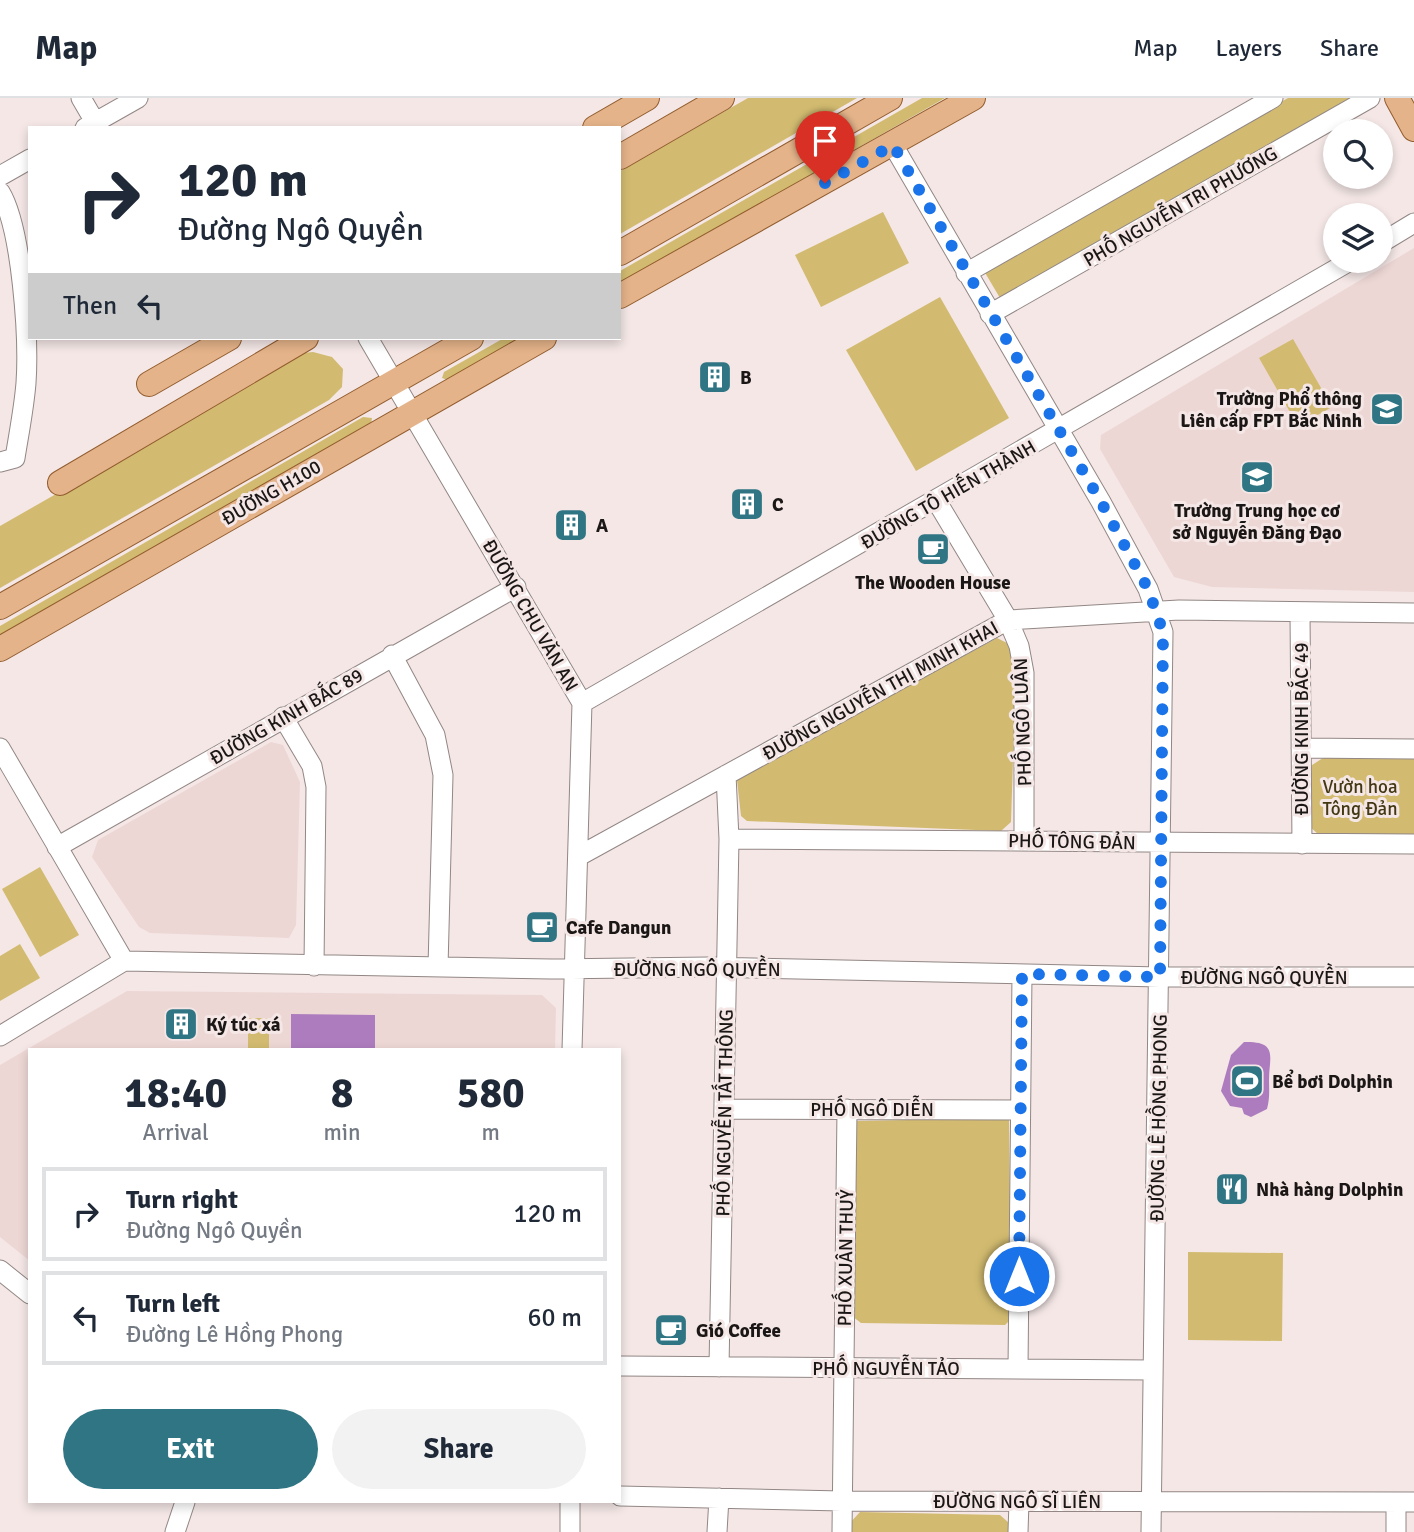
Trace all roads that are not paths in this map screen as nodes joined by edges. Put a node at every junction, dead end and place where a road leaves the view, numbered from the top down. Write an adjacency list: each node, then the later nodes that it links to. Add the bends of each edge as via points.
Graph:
1 (81, 98): 10 (street)
2 (138, 98): 10 (street)
3 (647, 98): 11 (main road)
4 (722, 98): 14 (main road)
5 (890, 98): 20 (main road)
6 (973, 98): 13 (main road)
7 (1273, 98): 21 (street)
8 (1370, 98): 24 (street, PHỐ NGUYỄN TRI PHƯƠNG)
9 (1397, 98): 12 (main road)
10 (90, 125)
11 (598, 126)
12 (1414, 129)
13 (893, 145): 21 (street, ĐƯỜNG LÊ HỒNG PHONG); 23 (main road)
14 (621, 156)
15 (28, 160): 16 (street)
16 (0, 176)
17 (0, 192): 34 (street, via 13,222 26,382)
18 (1414, 223): 19 (street)
19 (1393, 236)
20 (621, 252)
21 (966, 273): 24 (street, ĐƯỜNG LÊ HỒNG PHONG)
22 (1329, 273): 33 (street, ĐƯỜNG TÔ HIẾN THÀNH)
23 (621, 295)
24 (990, 314): 33 (street, ĐƯỜNG LÊ HỒNG PHONG)
25 (226, 340): 31 (main road)
26 (303, 340): 35 (main road)
27 (369, 340): 30 (street, ĐƯỜNG CHU VĂN AN)
28 (467, 340): 30 (main road, ĐƯỜNG H100)
29 (540, 340): 32 (main road, ĐƯỜNG H100)
30 (394, 381): 32 (street, ĐƯỜNG CHU VĂN AN); 38 (main road, ĐƯỜNG H100)
31 (149, 384)
32 (411, 411): 37 (street, ĐƯỜNG CHU VĂN AN); 43 (main road, ĐƯỜNG H100)
33 (1059, 430): 36 (street, ĐƯỜNG TÔ HIẾN THÀNH); 39 (street, ĐƯỜNG LÊ HỒNG PHONG)
34 (8, 460)
35 (60, 483)
36 (936, 500): 42 (street, PHỐ NGÔ LUÂN); 45 (street, ĐƯỜNG TÔ HIẾN THÀNH)
37 (516, 587): 44 (street, ĐƯỜNG KINH BẮC 89); 45 (street, ĐƯỜNG CHU VĂN AN)
38 (0, 607)
39 (1156, 611): 41 (street, ĐƯỜNG NGUYỄN THỊ MINH KHAI); 42 (street, ĐƯỜNG NGUYỄN THỊ MINH KHAI); 53 (street, ĐƯỜNG LÊ HỒNG PHONG, via 1163,632)
40 (1414, 613): 41 (street, ĐƯỜNG NGUYỄN THỊ MINH KHAI)
41 (1300, 614): 48 (street, ĐƯỜNG KINH BẮC 49)
42 (1007, 620): 50 (street, ĐƯỜNG NGUYỄN THỊ MINH KHAI); 52 (street, PHỐ NGÔ LUÂN, via 1024,668)
43 (0, 649)
44 (392, 655): 46 (street, ĐƯỜNG KINH BẮC 89); 60 (street, via 436,735 443,775)
45 (582, 703): 57 (street, ĐƯỜNG CHU VĂN AN)
46 (283, 717): 56 (street, ĐƯỜNG KINH BẮC 89); 59 (street, via 312,766 316,787)
47 (0, 748): 56 (street)
48 (1301, 748): 49 (street); 54 (street, ĐƯỜNG KINH BẮC 49)
49 (1414, 749)
50 (726, 775): 51 (street, PHỐ NGUYỄN TẤT THÔNG); 57 (street, ĐƯỜNG NGUYỄN THỊ MINH KHAI)
51 (729, 839): 52 (street, PHỐ TÔNG ĐẢN); 61 (street, PHỐ NGUYỄN TẤT THÔNG)
52 (1024, 840): 53 (street, PHỐ TÔNG ĐẢN)
53 (1160, 843): 54 (street, PHỐ TÔNG ĐẢN); 64 (street, ĐƯỜNG LÊ HỒNG PHONG)
54 (1301, 844): 55 (street, PHỐ TÔNG ĐẢN)
55 (1414, 844)
56 (57, 847): 58 (street)
57 (579, 856): 62 (street, ĐƯỜNG CHU VĂN AN)
58 (124, 961): 59 (street, ĐƯỜNG NGÔ QUYỀN); 66 (street)
59 (314, 965): 60 (street, ĐƯỜNG NGÔ QUYỀN)
60 (438, 967): 62 (street, ĐƯỜNG NGÔ QUYỀN)
61 (727, 968): 62 (street, ĐƯỜNG NGÔ QUYỀN); 63 (street, ĐƯỜNG NGÔ QUYỀN); 68 (street, PHỐ NGUYỄN TẤT THÔNG)
62 (574, 969): 67 (street, ĐƯỜNG CHU VĂN AN)
63 (1022, 974): 64 (street, ĐƯỜNG NGÔ QUYỀN); 70 (street)
64 (1160, 977): 65 (street, ĐƯỜNG NGÔ QUYỀN); 77 (street, ĐƯỜNG LÊ HỒNG PHONG)
65 (1414, 977)
66 (0, 1036)
67 (572, 1048)
68 (725, 1109): 69 (street, PHỐ NGÔ DIỄN); 74 (street, PHỐ NGUYỄN TẤT THÔNG)
69 (847, 1109): 70 (street, PHỐ NGÔ DIỄN); 75 (street, PHỐ XUÂN THUỶ)
70 (1019, 1110): 76 (street)
71 (0, 1270): 72 (street)
72 (28, 1292)
73 (621, 1366): 74 (street, PHỐ NGUYỄN TẢO)
74 (719, 1367): 75 (street, PHỐ NGUYỄN TẢO)
75 (844, 1367): 76 (street, PHỐ NGUYỄN TẢO); 80 (street, PHỐ XUÂN THUỶ)
76 (1018, 1368): 77 (street, PHỐ NGUYỄN TẢO)
77 (1152, 1370): 82 (street, ĐƯỜNG LÊ HỒNG PHONG)
78 (621, 1496): 79 (street, ĐƯỜNG NGÔ SĨ LIÊN)
79 (719, 1498): 80 (street, ĐƯỜNG NGÔ SĨ LIÊN); 88 (street)
80 (842, 1501): 81 (street, ĐƯỜNG NGÔ SĨ LIÊN); 89 (street, PHỐ XUÂN THUỶ)
81 (1019, 1502): 82 (street, ĐƯỜNG NGÔ SĨ LIÊN); 90 (street)
82 (1152, 1502): 83 (street, ĐƯỜNG NGÔ SĨ LIÊN); 91 (street, ĐƯỜNG LÊ HỒNG PHONG)
83 (1405, 1502): 92 (street)
84 (185, 1503): 86 (street)
85 (570, 1503): 87 (street)
86 (175, 1532)
87 (570, 1532)
88 (718, 1532)
89 (842, 1532)
90 (1018, 1532)
91 (1151, 1532)
92 (1396, 1532)

